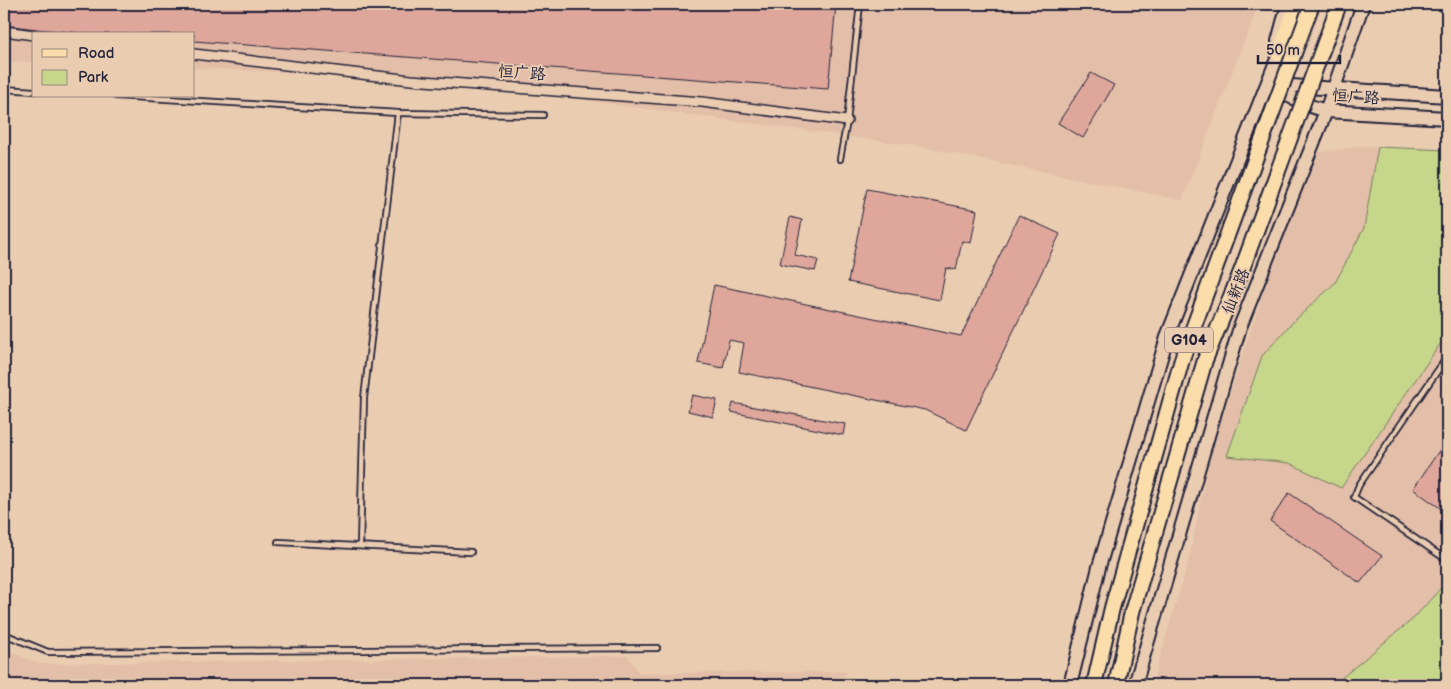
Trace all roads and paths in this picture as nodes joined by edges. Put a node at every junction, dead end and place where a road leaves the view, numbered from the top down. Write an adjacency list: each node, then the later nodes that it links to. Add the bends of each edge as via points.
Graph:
1 (860, 4): 21 (lane)
2 (1288, 4): 11 (main road)
3 (1297, 4): 10 (main road)
4 (1312, 4): 32 (main road, 仙新路 / G104, bridge, via 1183,356 1112,608)
5 (1338, 4): 33 (main road, 仙新路, bridge, via 1241,272 1205,360 1132,612)
6 (1363, 4): 13 (main road, 仙新路)
7 (4, 31): 8 (street)
8 (32, 35)
9 (195, 54): 21 (street, 恒广路, via 411,80 702,102)
10 (1279, 54): 11 (main road)
11 (1268, 85): 13 (main road, 恒广路); 17 (main road, 恒广路, via 1304,104); 30 (main road, via 1168,334 1099,567); 31 (main road, via 1226,204 1168,345 1134,459)
12 (4, 90): 14 (lane)
13 (1332, 90): 15 (main road, 恒广路); 17 (main road, 仙新路)
14 (32, 91)
15 (1447, 96)
16 (149, 98): 18 (lane)
17 (1326, 111): 20 (main road, 恒广路); 34 (main road, via 1225,355); 35 (main road, 仙新路, via 1240,327)
18 (398, 113): 19 (lane); 25 (lane, via 364,398)
19 (543, 115)
20 (1447, 118)
21 (847, 121): 22 (lane)
22 (840, 159)
23 (1447, 357): 27 (lane, via 1354,497)
24 (278, 542): 25 (lane)
25 (360, 544): 26 (lane)
26 (471, 552)
27 (1447, 560)
28 (4, 634): 29 (lane, via 48,652)
29 (657, 648)
30 (1070, 685)
31 (1077, 685)
32 (1094, 685)
33 (1116, 685)
34 (1129, 685)
35 (1135, 685)

